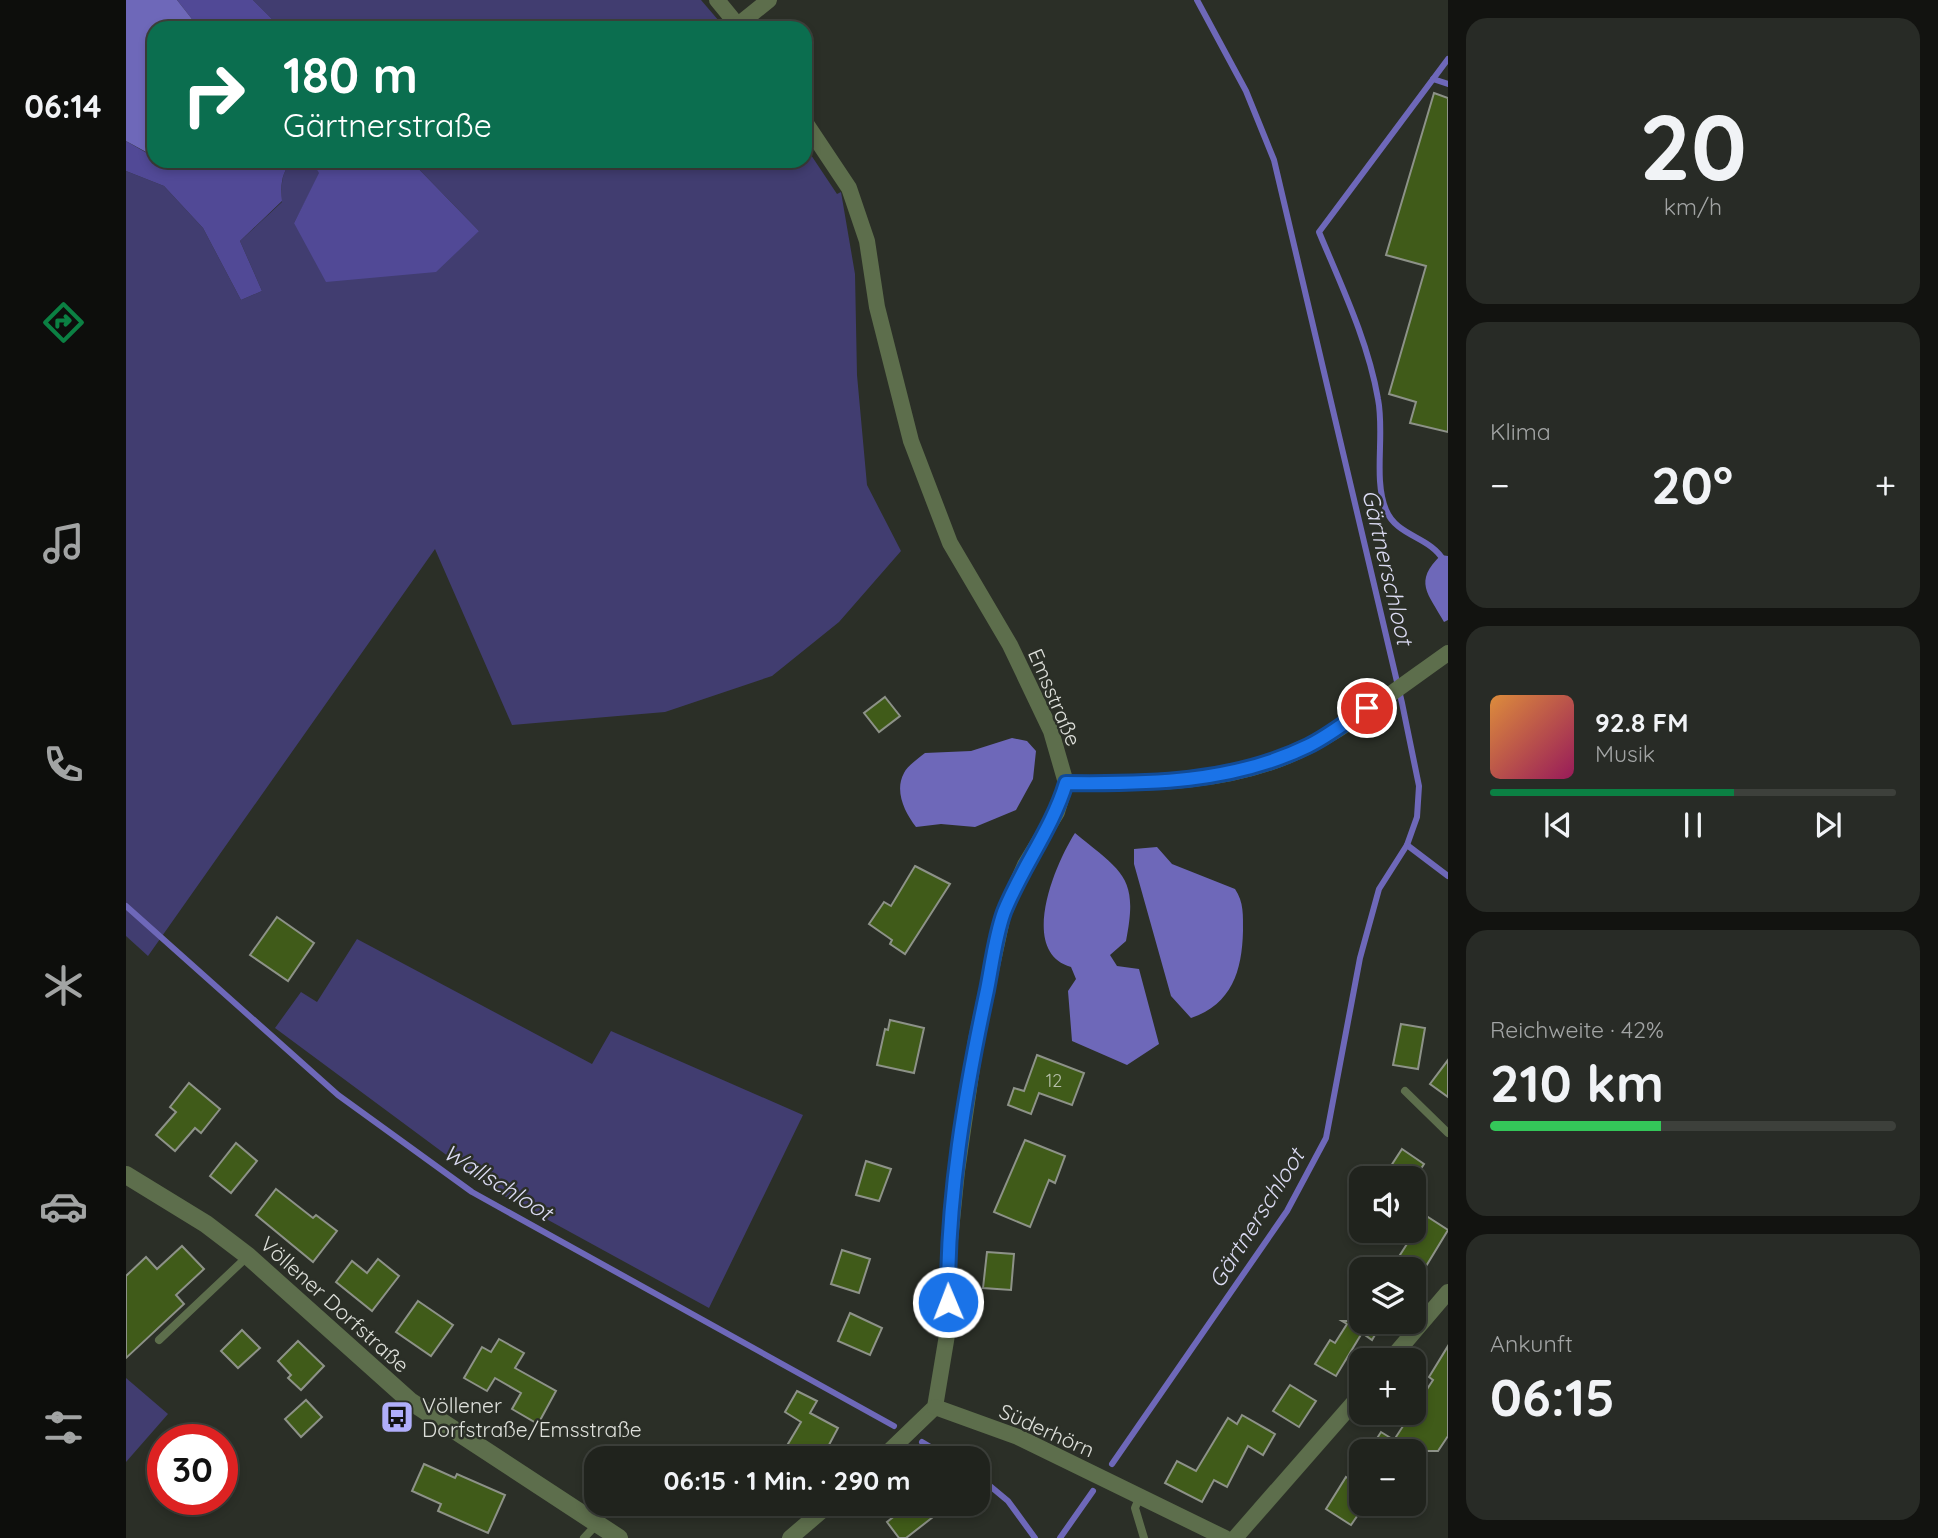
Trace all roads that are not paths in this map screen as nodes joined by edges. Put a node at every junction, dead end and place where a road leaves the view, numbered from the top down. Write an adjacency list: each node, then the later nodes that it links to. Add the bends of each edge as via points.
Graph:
1 (717, 0): 3 (street)
2 (769, 0): 4 (street)
3 (735, 21)
4 (745, 21)
5 (812, 132): 7 (street, Emsstraße, via 849,188 867,240 877,307 911,441 950,542 1010,645 1051,731)
6 (1448, 653): 7 (street, via 1311,745 1264,765 1207,778 1153,783)
7 (1066, 783): 15 (street, via 1057,812 1025,865 1003,915 976,1040 948,1260 949,1323)
8 (1405, 1091): 9 (lane)
9 (1448, 1133)
10 (126, 1175): 11 (street, Völlener Dorfstraße)
11 (248, 1256): 13 (lane); 20 (street, Völlener Dorfstraße, via 410,1401)
12 (1448, 1292): 14 (street)
13 (159, 1340)
14 (1400, 1348)
15 (935, 1406): 17 (street); 18 (street, Süderhörn, via 1018,1437)
16 (1349, 1408): 26 (street)
17 (894, 1446)
18 (1140, 1496): 24 (lane, via 1135,1508); 25 (street, Süderhörn)
19 (816, 1516): 23 (street)
20 (597, 1524): 21 (lane); 22 (street, Völlener Dorfstraße)
21 (584, 1538)
22 (619, 1538)
23 (790, 1538)
24 (1144, 1538)
25 (1225, 1538)
26 (1235, 1538)

